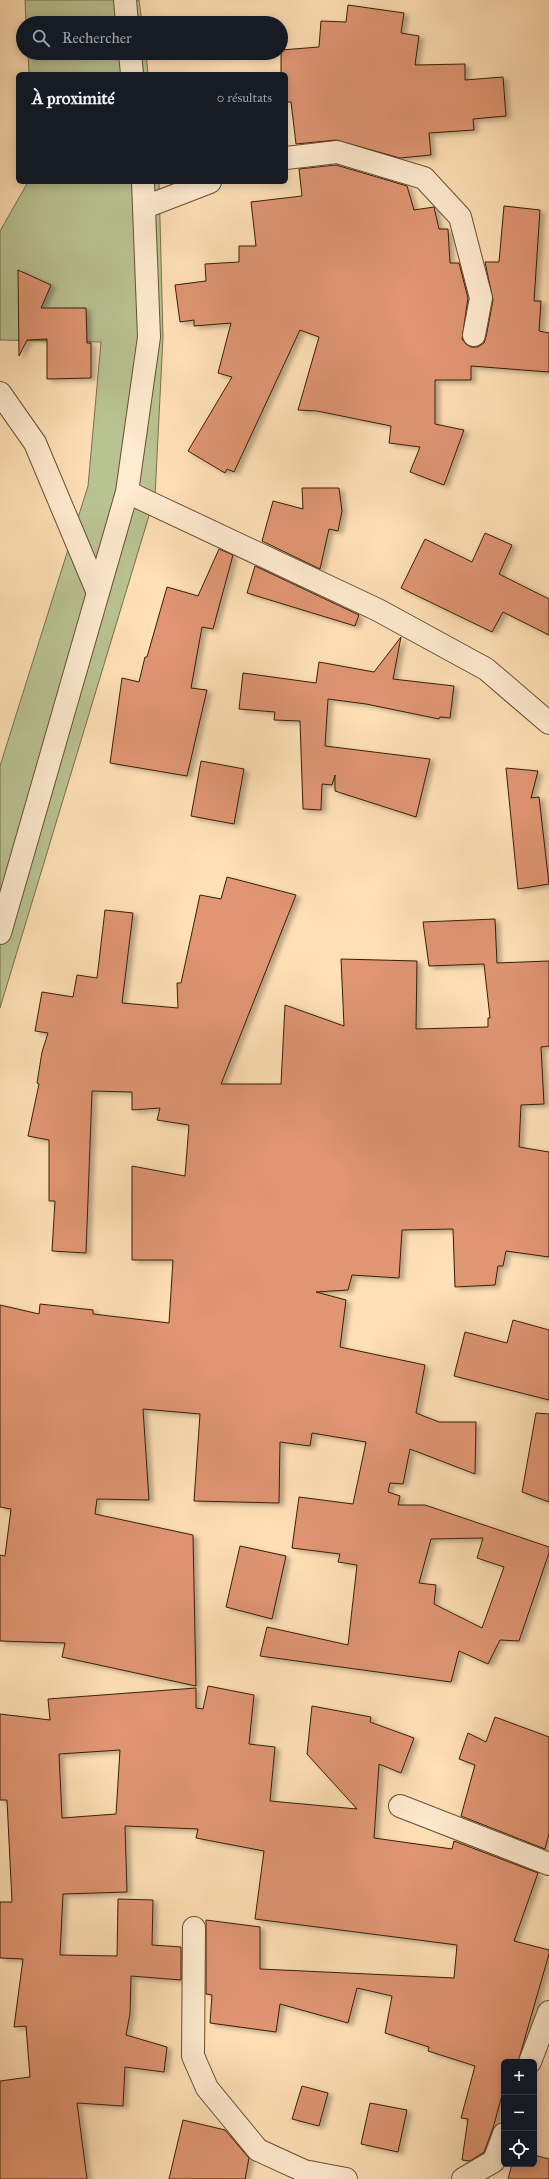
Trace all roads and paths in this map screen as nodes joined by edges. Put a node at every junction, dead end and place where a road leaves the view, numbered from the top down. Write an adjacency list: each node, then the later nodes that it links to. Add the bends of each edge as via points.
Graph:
1 (125, 0): 2 (street)
2 (126, 16)
3 (131, 60): 4 (street)
4 (132, 72)
5 (288, 158): 9 (street, via 337,152 424,178 460,217 481,298)
6 (143, 184): 8 (street)
7 (205, 184): 8 (street)
8 (145, 207): 11 (street, via 149,337)
9 (474, 335)
10 (0, 393): 12 (street, via 35,443)
11 (127, 492): 12 (street); 13 (street, via 378,610 486,669)
12 (98, 593): 14 (street)
13 (549, 723)
14 (0, 933)
15 (400, 1806): 16 (street)
16 (549, 1864)
17 (194, 1928): 21 (street, via 193,2056 207,2088 258,2150 304,2171)
18 (549, 2012): 19 (street)
19 (531, 2059)
20 (501, 2142): 22 (street, via 494,2161)
21 (346, 2179)
22 (463, 2179)

